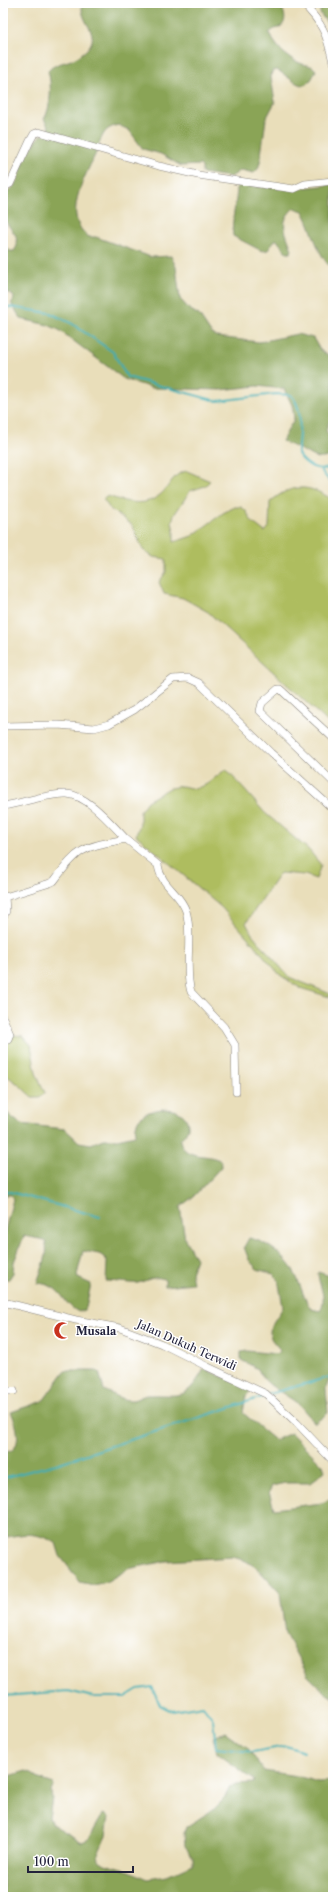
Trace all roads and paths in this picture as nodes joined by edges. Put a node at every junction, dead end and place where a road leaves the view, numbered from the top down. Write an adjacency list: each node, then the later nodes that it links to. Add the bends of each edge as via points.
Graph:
1 (302, 3): 2 (street, via 314,14 326,34)
2 (333, 62)
3 (333, 181): 4 (street, via 305,184 294,189 198,175 38,132 30,141 10,184)
4 (3, 188)
5 (3, 726): 9 (street, via 58,725 94,728 109,724 134,710 173,679 188,678 199,683)
6 (333, 738): 7 (street, via 280,689 262,703 260,711)
7 (333, 782)
8 (3, 806): 10 (street, via 57,795 73,795 84,800)
9 (333, 810)
10 (126, 839): 11 (street, via 89,846 74,855 54,881); 15 (street, via 158,865 159,875 185,908 190,988 194,996 224,1027 235,1045)
11 (4, 896): 12 (street, via 6,911)
12 (3, 918)
13 (3, 1018): 14 (street, via 10,1034 8,1039)
14 (3, 1040)
15 (236, 1092)
16 (3, 1302): 19 (street, Jalan Dukuh Terwidi, via 120,1328 162,1344 268,1396)
17 (3, 1391): 18 (street)
18 (14, 1391)
19 (333, 1461)

